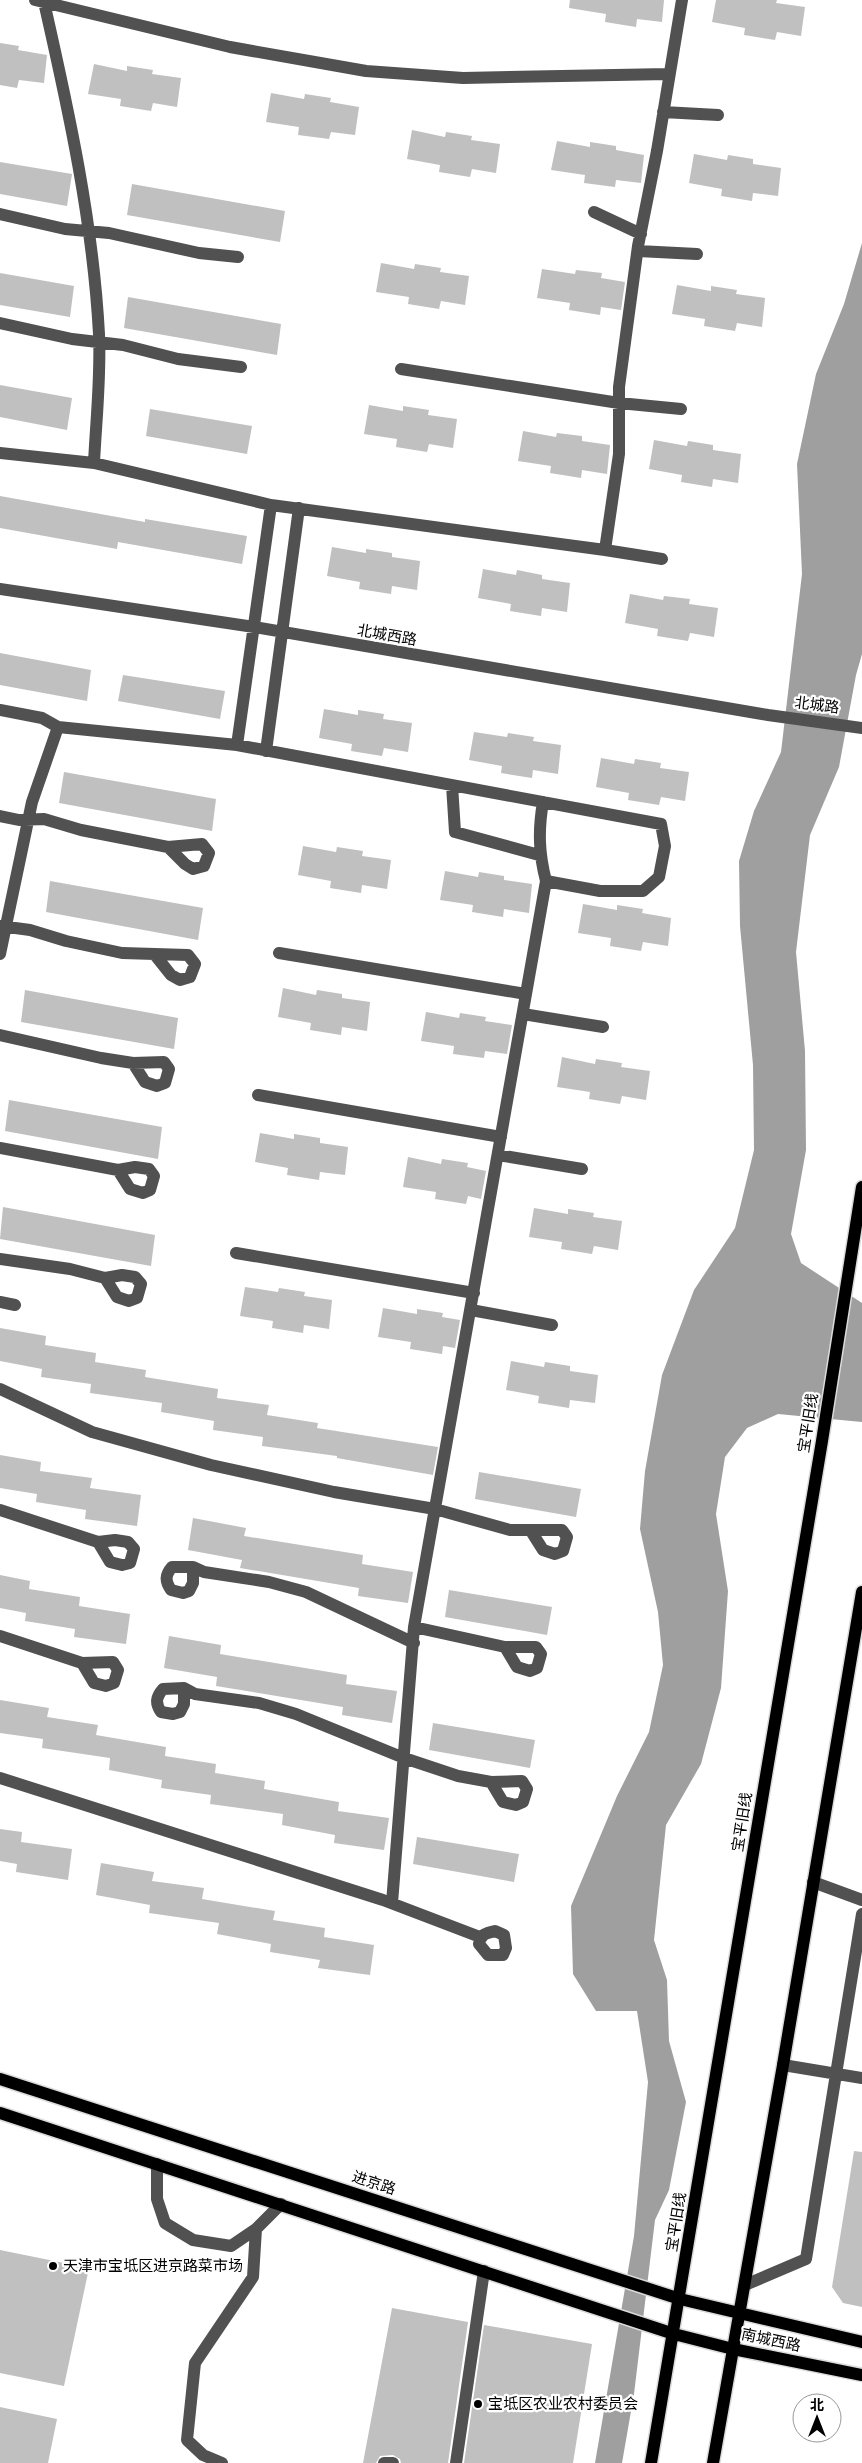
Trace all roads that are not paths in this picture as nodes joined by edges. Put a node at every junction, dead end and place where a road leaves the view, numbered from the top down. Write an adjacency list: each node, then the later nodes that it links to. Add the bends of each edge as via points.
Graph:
1 (682, 0): 3 (street)
2 (39, 1): 3 (street, via 230,47 366,71 463,78); 8 (street, via 72,126)
3 (668, 74): 4 (street)
4 (663, 112): 5 (street); 9 (street)
5 (718, 115)
6 (594, 212): 9 (street)
7 (0, 214): 8 (street)
8 (88, 233): 12 (street, via 109,233 199,253); 14 (street)
9 (641, 234): 10 (street)
10 (638, 252): 11 (street); 17 (street)
11 (697, 254)
12 (238, 257)
13 (0, 323): 14 (street)
14 (98, 343): 15 (street, via 123,345 178,359); 20 (street)
15 (241, 367)
16 (401, 368): 17 (street)
17 (619, 403): 18 (street); 23 (street, via 619,454)
18 (681, 410)
19 (0, 453): 20 (street)
20 (94, 463): 21 (street)
21 (271, 504): 22 (street); 26 (street)
22 (299, 508): 23 (street); 27 (street)
23 (605, 550): 24 (street)
24 (662, 559)
25 (0, 589): 26 (street, 北城西路)
26 (254, 628): 27 (street, 北城西路); 32 (street)
27 (283, 634): 29 (street, 北城西路); 33 (street)
28 (0, 710): 30 (street, via 42,718)
29 (768, 716): 31 (street, 北城路)
30 (58, 727): 32 (street); 37 (street)
31 (856, 727)
32 (237, 746): 33 (street)
33 (266, 751): 34 (street)
34 (452, 786): 35 (street); 39 (street, via 455,832)
35 (543, 802): 39 (street); 40 (street, via 661,824 665,846 659,878 643,891 600,891)
36 (0, 816): 37 (street, via 19,820)
37 (28, 818): 38 (street); 41 (street)
38 (168, 847)
39 (539, 856): 40 (street)
40 (546, 882): 45 (street)
41 (2, 926): 43 (street); 44 (street, via 122,953)
42 (279, 953): 45 (street)
43 (0, 954)
44 (156, 955)
45 (526, 994): 46 (street)
46 (523, 1014): 47 (street); 51 (street)
47 (603, 1027)
48 (0, 1035): 49 (street)
49 (133, 1063)
50 (258, 1095): 51 (street)
51 (501, 1137): 53 (street)
52 (0, 1148): 55 (street)
53 (498, 1155): 54 (street); 60 (street)
54 (582, 1169)
55 (118, 1170)
56 (862, 1186): 96 (main road, 宝平旧线)
57 (236, 1254): 60 (street)
58 (0, 1259): 59 (street, via 70,1269)
59 (104, 1278)
60 (474, 1293): 63 (street)
61 (0, 1302): 62 (street)
62 (15, 1305)
63 (471, 1310): 64 (street); 66 (street)
64 (552, 1325)
65 (0, 1389): 66 (street, via 92,1432 192,1460 334,1492)
66 (435, 1509): 68 (street, via 510,1530); 72 (street)
67 (0, 1510): 69 (street)
68 (531, 1531)
69 (98, 1542)
70 (193, 1567): 74 (street, via 204,1572 269,1582 306,1592)
71 (862, 1592): 81 (main road)
72 (414, 1627): 74 (street); 75 (street)
73 (0, 1636): 76 (street)
74 (414, 1643): 78 (street)
75 (505, 1647)
76 (82, 1663)
77 (184, 1688): 78 (street, via 195,1694 259,1703 296,1714)
78 (404, 1758): 80 (street, via 458,1776); 83 (street)
79 (0, 1778): 83 (street)
80 (491, 1782)
81 (813, 1882): 82 (street); 86 (main road)
82 (862, 1900)
83 (392, 1903): 85 (street)
84 (862, 1914): 87 (street)
85 (480, 1937)
86 (783, 2065): 87 (street); 95 (main road)
87 (836, 2075): 88 (street); 95 (street, via 806,2259)
88 (862, 2078)
89 (0, 2079): 96 (main road, 进京路)
90 (0, 2113): 91 (main road)
91 (157, 2164): 92 (main road); 93 (street, via 157,2199 165,2223 194,2240 231,2246)
92 (280, 2204): 93 (street); 94 (main road)
93 (256, 2229): 102 (street, via 253,2277 195,2363 187,2440 203,2455)
94 (484, 2271): 98 (main road); 105 (street)
95 (745, 2285): 97 (main road)
96 (680, 2299): 97 (main road, 进京路); 98 (main road, 宝平旧线)
97 (740, 2314): 99 (main road, 南城西路); 100 (main road)
98 (674, 2334): 100 (main road, 南城西路); 106 (main road, 宝平旧线)
99 (862, 2342)
100 (732, 2349): 101 (main road, 南城西路); 107 (main road)
101 (862, 2375)
102 (222, 2463)
103 (384, 2463): 104 (street)
104 (393, 2463)
105 (456, 2463)
106 (651, 2463)
107 (713, 2463)

